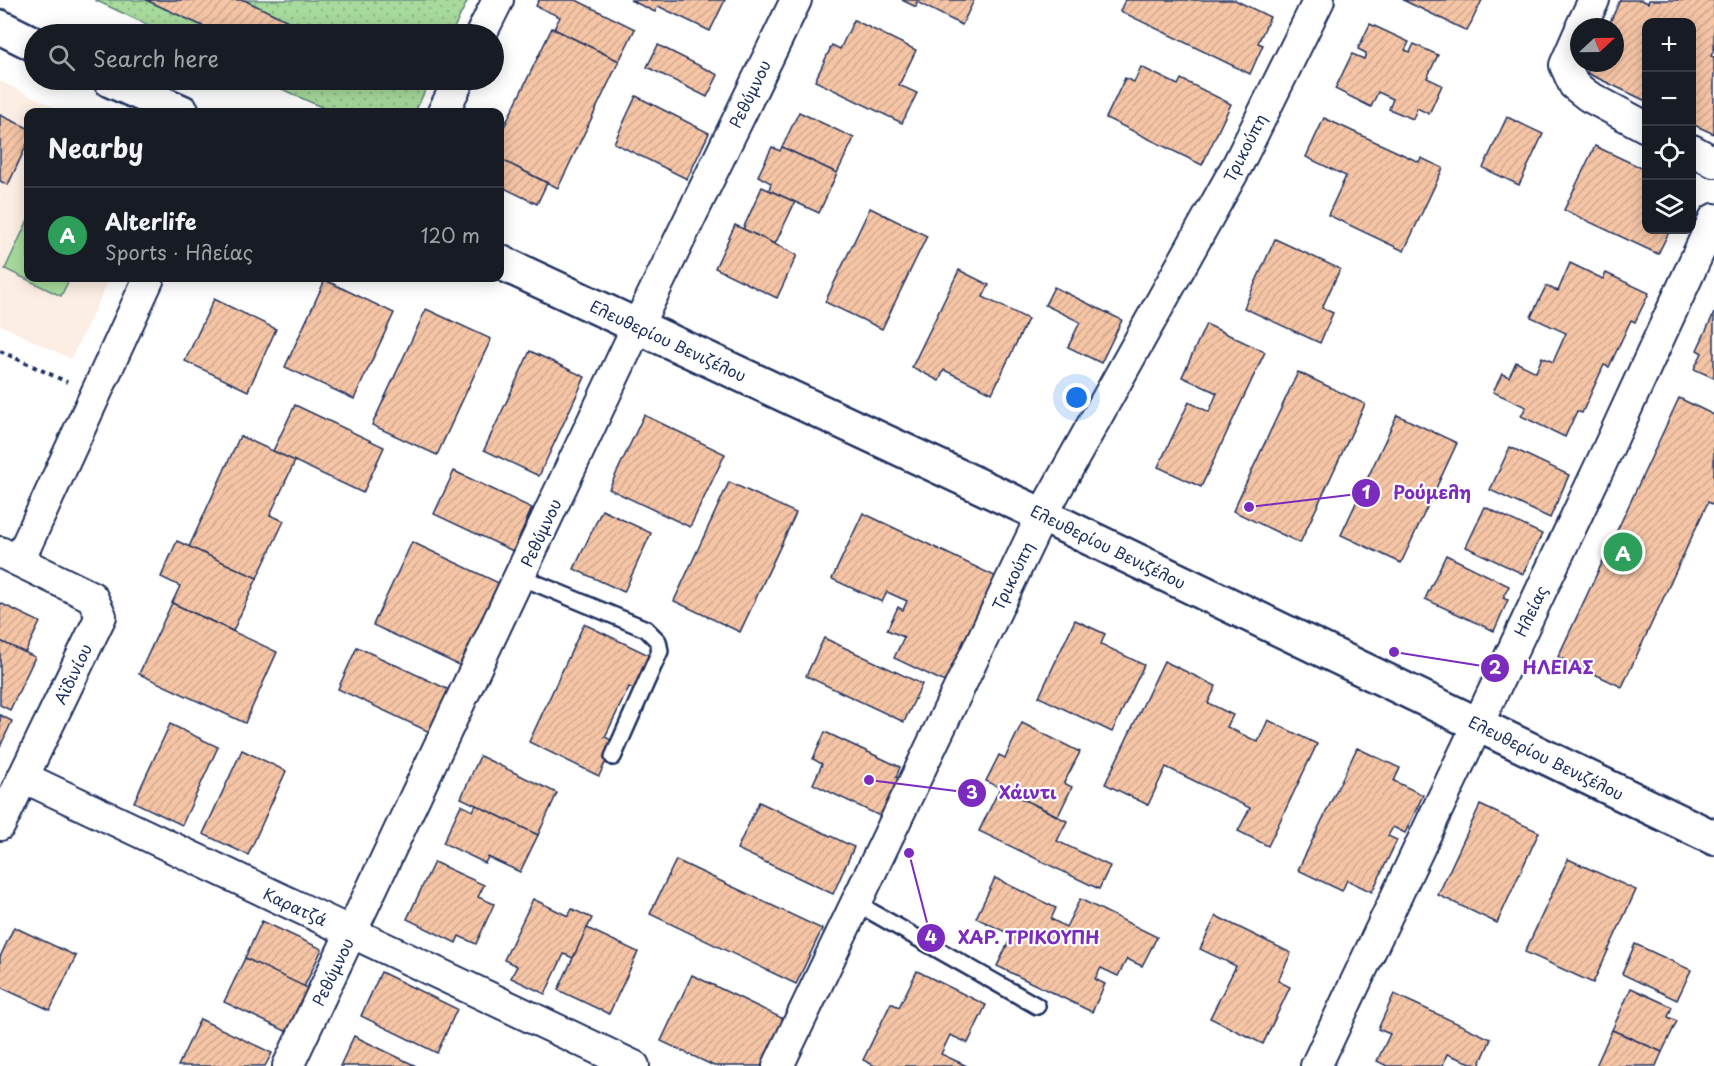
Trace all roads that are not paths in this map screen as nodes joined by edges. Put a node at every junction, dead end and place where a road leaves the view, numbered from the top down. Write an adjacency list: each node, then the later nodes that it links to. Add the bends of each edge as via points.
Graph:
1 (498, 0): 6 (street)
2 (796, 0): 20 (street, Ρεθύμνου)
3 (1319, 0): 21 (street, Τρικούπη, via 1239,162)
4 (1594, 0): 5 (street)
5 (1585, 18)
6 (486, 24)
7 (0, 27): 8 (street)
8 (24, 39)
9 (1570, 54): 14 (street, via 1565,65 1574,85)
10 (132, 90): 12 (street)
11 (454, 90): 13 (street)
12 (173, 108)
13 (445, 108)
14 (1645, 126)
15 (1696, 152): 16 (street)
16 (1714, 162)
17 (1714, 219): 24 (street, Ηλείας)
18 (504, 264): 20 (street, Ελευθερίου Βενιζέλου)
19 (147, 282): 22 (street, Αϊδινίου, via 95,395)
20 (637, 327): 21 (street, Ελευθερίου Βενιζέλου); 23 (street, Ρεθύμνου)
21 (1042, 515): 24 (street, Ελευθερίου Βενιζέλου); 29 (street, Τρικούπη)
22 (9, 556): 26 (street, Αϊδινίου, via 92,597 101,615)
23 (521, 576): 25 (lane, via 645,629 658,640 660,651); 30 (street, Ρεθύμνου)
24 (1477, 724): 28 (street, Ελευθερίου Βενιζέλου); 35 (street, Ηλείας)
25 (613, 757)
26 (23, 777): 27 (street, Αϊδινίου); 30 (street, Καρατζά)
27 (0, 825)
28 (1714, 838)
29 (856, 903): 31 (lane); 34 (street, Τρικούπη)
30 (352, 934): 32 (street, Ρεθύμνου); 33 (street, Καρατζά)
31 (1037, 1006)
32 (288, 1066)
33 (634, 1066)
34 (778, 1066)
35 (1316, 1066)

